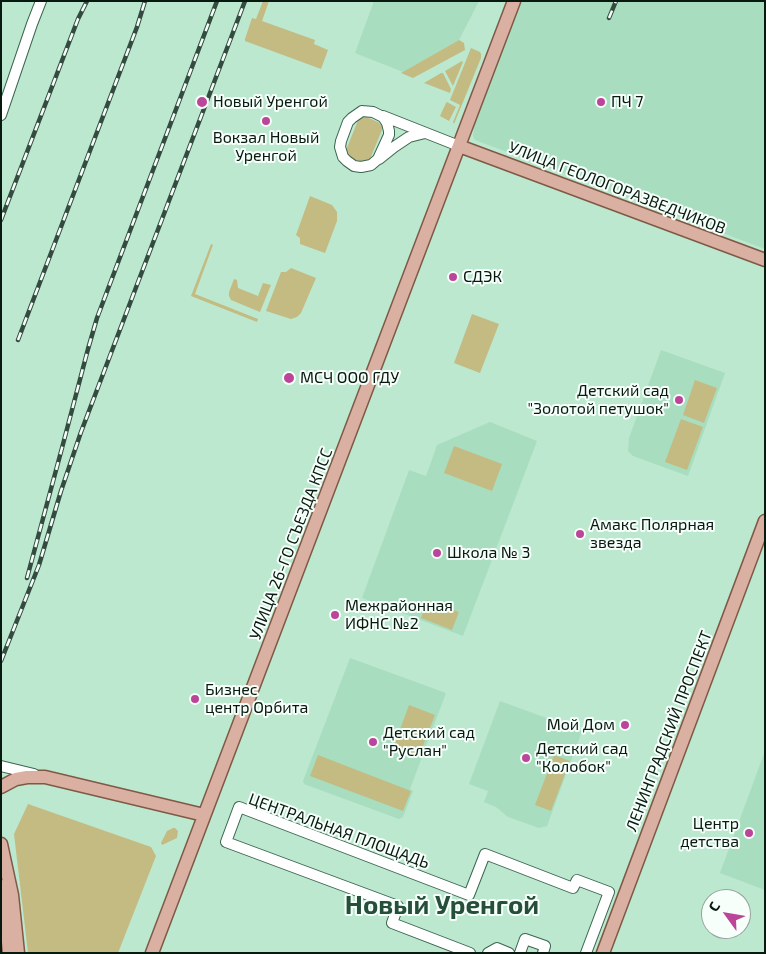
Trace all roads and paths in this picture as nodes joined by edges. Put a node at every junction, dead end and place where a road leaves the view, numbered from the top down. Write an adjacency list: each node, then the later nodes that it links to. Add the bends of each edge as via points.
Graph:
1 (41, 1): 4 (street)
2 (514, 1): 6 (main road, УЛИЦА 26-ГО СЪЕЗДА КПСС)
3 (373, 112): 5 (street); 7 (street, via 385,120 389,128); 7 (street, via 362,111 352,118 340,147 344,157 354,166)
4 (1, 115)
5 (426, 133): 6 (street); 7 (street, via 409,137)
6 (458, 146): 8 (main road, УЛИЦА ГЕОЛОГОРАЗВЕДЧИКОВ); 13 (main road, УЛИЦА 26-ГО СЪЕЗДА КПСС)
7 (376, 162)
8 (765, 260)
9 (765, 521): 25 (main road, ЛЕНИНГРАДСКИЙ ПРОСПЕКТ)
10 (1, 766): 11 (street)
11 (45, 777): 12 (main road, via 16,779); 13 (main road)
12 (1, 787)
13 (204, 815): 18 (main road, УЛИЦА 26-ГО СЪЕЗДА КПСС)
14 (1, 844): 17 (main road, via 12,895)
15 (1, 886): 16 (main road)
16 (9, 953)
17 (18, 953)
18 (152, 953)
19 (470, 953): 24 (street, ЦЕНТРАЛЬНАЯ ПЛОЩАДЬ, via 392,923 398,906 226,842 240,807 470,895 485,854 573,888 577,880 609,892)
20 (488, 953): 21 (street, via 497,948)
21 (510, 953)
22 (520, 953): 23 (street, via 525,939 545,946)
23 (543, 953)
24 (586, 953)
25 (603, 953)

